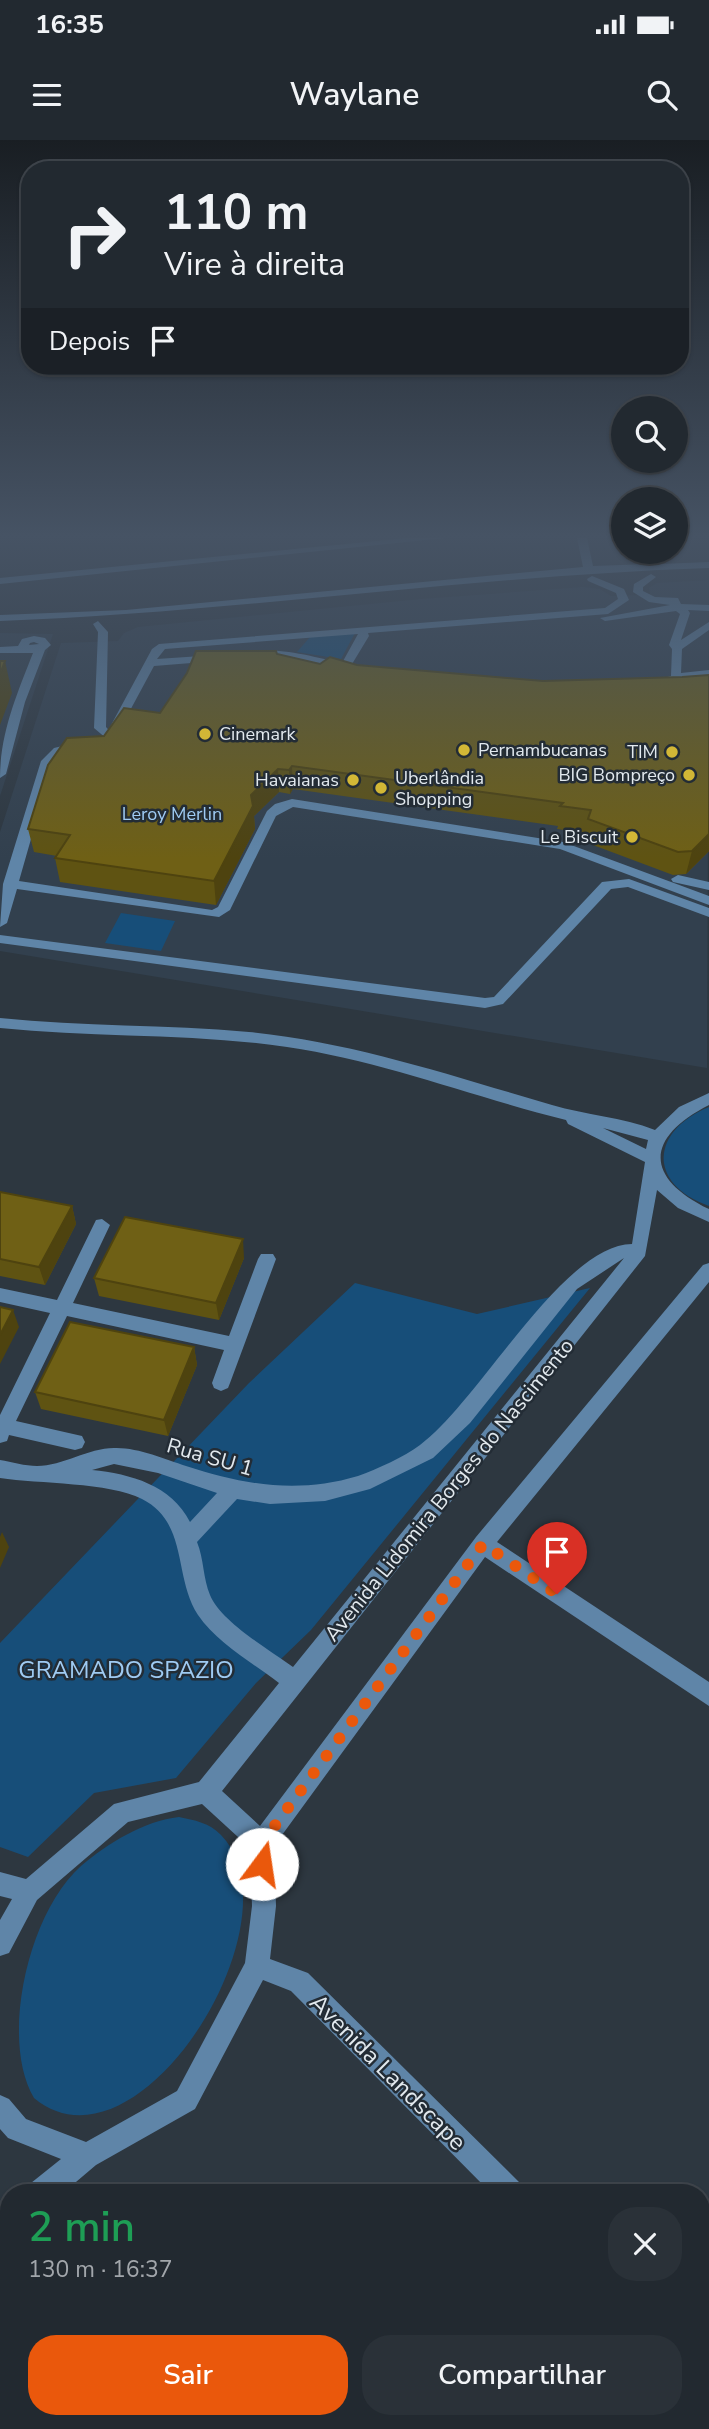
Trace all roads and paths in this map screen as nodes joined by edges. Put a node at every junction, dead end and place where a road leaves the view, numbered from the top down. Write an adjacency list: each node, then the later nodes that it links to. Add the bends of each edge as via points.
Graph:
1 (11, 645): 9 (street)
2 (33, 645): 9 (street)
3 (103, 645): 21 (street, via 100,728)
4 (178, 645): 15 (street, via 157,649)
5 (298, 645): 13 (street)
6 (359, 645): 16 (street)
7 (674, 645): 10 (street)
8 (681, 645): 10 (street)
9 (31, 648): 11 (street); 22 (street)
10 (677, 648): 19 (street, via 675,674)
11 (0, 650)
12 (241, 656): 13 (street)
13 (291, 656): 16 (street)
14 (228, 657): 15 (street)
15 (150, 663): 21 (street, via 120,725)
16 (345, 667): 17 (street)
17 (363, 670)
18 (709, 673): 19 (street)
19 (680, 677): 20 (street)
20 (640, 685)
21 (107, 735): 26 (street, via 49,757)
22 (0, 774)
23 (472, 831): 24 (street, via 563,846); 26 (street, via 285,805 271,814 223,910 208,915); 27 (street, via 479,825 567,837)
24 (628, 869): 25 (street); 28 (street)
25 (613, 883): 29 (street, via 629,883); 31 (street, via 498,1001 485,1003)
26 (10, 884): 30 (street)
27 (709, 886)
28 (709, 901)
29 (709, 913)
30 (0, 922)
31 (0, 939)
32 (0, 1023): 34 (street, via 252,1038 323,1049 467,1083)
33 (709, 1098): 35 (street, via 684,1108)
34 (562, 1113): 35 (street, via 632,1126); 36 (street)
35 (657, 1137): 36 (street, Avenida Lidomira Borges do Nascimento)
36 (651, 1164): 37 (street, via 665,1192); 39 (street, Avenida Lidomira Borges do Nascimento)
37 (709, 1216)
38 (102, 1225): 43 (street)
39 (639, 1251): 50 (street, Rua SU 1, via 619,1251 571,1284 463,1417 426,1452 335,1491 270,1495); 53 (street, Avenida Lidomira Borges do Nascimento)
40 (267, 1259): 44 (street)
41 (709, 1270): 52 (street)
42 (0, 1294): 43 (street)
43 (62, 1308): 44 (street); 46 (street)
44 (235, 1345): 45 (street)
45 (221, 1383)
46 (2, 1428): 47 (street)
47 (75, 1443)
48 (0, 1469): 49 (street)
49 (38, 1475): 50 (street, Rua SU 1, via 114,1456); 51 (street, via 135,1484 166,1503)
50 (233, 1490): 51 (street)
51 (187, 1539): 53 (street, via 206,1610)
52 (483, 1544): 54 (street); 56 (street)
53 (295, 1682): 55 (street, Avenida Lidomira Borges do Nascimento)
54 (709, 1695)
55 (206, 1792): 56 (street); 58 (street, via 121,1812)
56 (262, 1843): 60 (street, via 264,1906)
57 (0, 1884): 58 (street)
58 (29, 1892): 59 (street)
59 (0, 1944)
60 (257, 1966): 62 (street, via 186,2100); 64 (street, Avenida Landscape, via 299,1982)
61 (0, 2108): 62 (street, via 17,2129)
62 (87, 2157): 63 (street)
63 (52, 2184)
64 (501, 2184)

